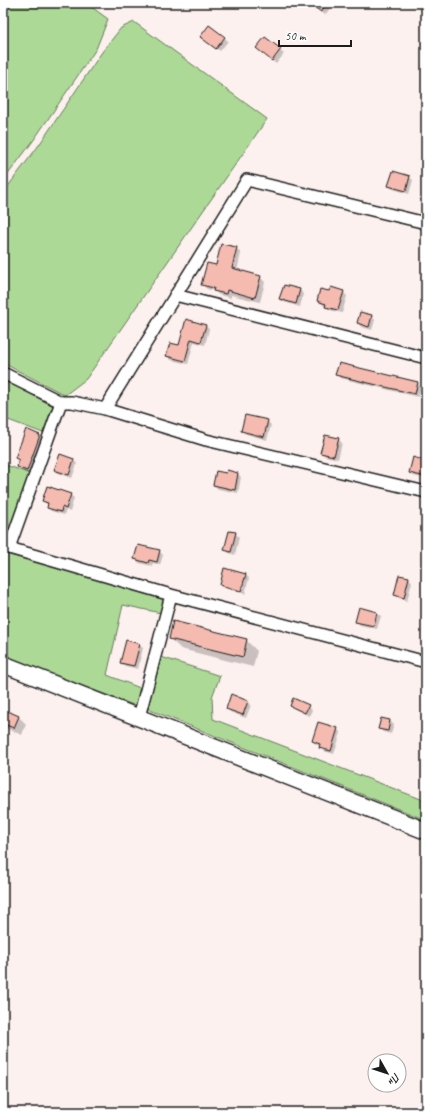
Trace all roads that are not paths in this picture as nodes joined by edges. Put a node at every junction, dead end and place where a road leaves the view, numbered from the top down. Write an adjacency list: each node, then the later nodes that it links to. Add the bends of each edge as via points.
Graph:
1 (426, 223): 2 (street, via 247,180)
2 (175, 295): 3 (street); 6 (street)
3 (426, 358)
4 (3, 372): 5 (street)
5 (61, 402): 6 (street); 8 (street, via 9,548)
6 (104, 409): 7 (street, via 206,440)
7 (426, 492)
8 (171, 595): 9 (street); 11 (street)
9 (426, 662)
10 (3, 664): 11 (street)
11 (139, 717): 12 (street)
12 (426, 831)

